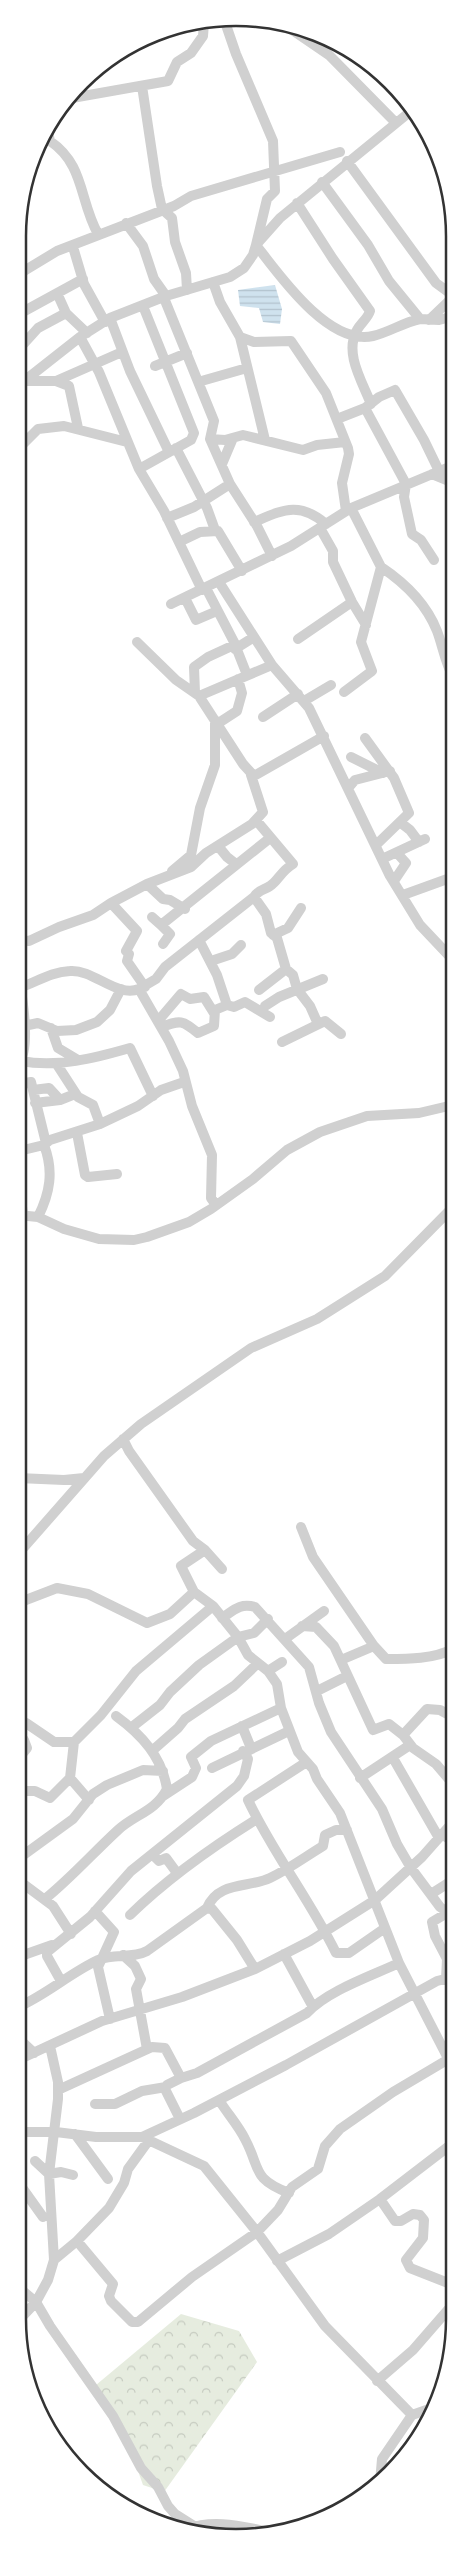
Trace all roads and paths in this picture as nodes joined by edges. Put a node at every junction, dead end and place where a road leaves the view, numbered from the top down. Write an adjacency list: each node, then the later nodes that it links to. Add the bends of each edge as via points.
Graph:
1 (227, 27): 11 (street, via 273,141)
2 (204, 29): 4 (street, via 203,36 191,53 177,62 168,81)
3 (301, 36): 7 (street, via 328,56)
4 (142, 86): 5 (street); 14 (street)
5 (79, 97)
6 (406, 114): 7 (street)
7 (396, 123): 10 (street)
8 (50, 140): 16 (street, via 72,162 88,216)
9 (340, 152): 11 (street)
10 (347, 161): 12 (street); 23 (street, via 436,283)
11 (273, 170): 14 (street); 17 (street, via 275,191 267,199)
12 (322, 182): 13 (street); 32 (street, via 368,245 388,280)
13 (297, 203): 17 (street); 35 (street, via 370,311)
14 (162, 209): 15 (street); 22 (street, via 172,218 174,242 186,273)
15 (126, 223): 16 (street); 25 (street, via 143,246 154,279)
16 (98, 234): 18 (street)
17 (256, 245): 21 (street, via 244,268 230,277); 35 (street, via 285,282 319,316)
18 (72, 247): 19 (street, via 57,251); 20 (street)
19 (26, 270)
20 (83, 279): 24 (street); 31 (street)
21 (212, 282): 22 (street); 34 (street)
22 (187, 290): 25 (street)
23 (446, 290)
24 (57, 293): 28 (street); 29 (street)
25 (165, 297): 27 (street); 38 (street)
26 (446, 303): 32 (street)
27 (143, 306): 31 (street); 39 (street)
28 (26, 310)
29 (66, 313): 33 (street); 36 (street, via 38,328)
30 (446, 317): 32 (street)
31 (107, 320): 33 (street); 37 (street)
32 (425, 320): 35 (street, via 402,323 372,336)
33 (83, 335): 40 (street); 43 (street)
34 (240, 337): 42 (street); 48 (street, via 254,342 291,342 326,393)
35 (354, 337): 47 (street, via 351,345 354,361)
36 (26, 341)
37 (122, 352): 40 (street); 57 (street)
38 (187, 353): 39 (street); 45 (street)
39 (166, 361): 41 (street); 50 (street)
40 (95, 364): 44 (street); 55 (street)
41 (155, 366)
42 (247, 368): 45 (street); 53 (street)
43 (26, 379)
44 (56, 381): 46 (street); 49 (street, via 69,386)
45 (198, 382): 51 (street, via 214,421)
46 (26, 383)
47 (368, 406): 48 (street); 61 (street, via 392,389 398,392); 64 (street)
48 (337, 419): 56 (street)
49 (78, 428): 54 (street, via 38,429); 55 (street)
50 (193, 437): 51 (street); 57 (street)
51 (211, 437): 52 (street, via 219,441); 58 (street)
52 (233, 438): 53 (street, via 243,435); 58 (street)
53 (266, 440): 56 (street, via 303,450)
54 (26, 441)
55 (127, 442): 59 (street)
56 (346, 442): 66 (street, via 349,454 342,483)
57 (172, 450): 59 (street); 65 (street)
58 (222, 464): 63 (street)
59 (139, 469): 67 (street)
60 (446, 469): 61 (street)
61 (435, 473): 62 (street); 64 (street)
62 (446, 479)
63 (230, 484): 65 (street); 68 (street)
64 (406, 484): 66 (street); 73 (street, via 404,496 412,534 421,540)
65 (202, 500): 67 (street, via 194,507); 70 (street)
66 (349, 510): 69 (street); 74 (street)
67 (167, 518): 71 (street)
68 (254, 522): 69 (street, via 291,508 300,509); 72 (street)
69 (323, 526): 72 (street); 79 (street, via 333,550 333,562)
70 (215, 530): 71 (street, via 200,532); 75 (street, via 221,534)
71 (179, 542): 77 (street)
72 (272, 556): 75 (street)
73 (434, 560)
74 (381, 567): 82 (street); 87 (street, via 405,583 420,601)
75 (242, 571): 76 (street)
76 (219, 582): 77 (street); 83 (street)
77 (204, 589): 78 (street); 81 (street)
78 (185, 598): 80 (street); 81 (street, via 196,620)
79 (352, 602): 82 (street); 84 (street)
80 (170, 604)
81 (217, 611): 86 (street)
82 (366, 625): 91 (street, via 361,642 372,671)
83 (254, 637): 86 (street); 88 (street)
84 (298, 639)
85 (137, 642): 92 (street, via 176,680)
86 (235, 647): 89 (street); 92 (street, via 208,657 194,667)
87 (446, 652)
88 (272, 665): 89 (street); 93 (street)
89 (242, 677): 92 (street); 95 (street, via 237,711)
90 (331, 685): 93 (street)
91 (344, 692)
92 (197, 694): 95 (street)
93 (300, 698): 94 (street); 96 (street)
94 (263, 717)
95 (216, 722): 100 (street); 110 (street, via 215,765 200,808 191,854)
96 (324, 736): 100 (street); 101 (street)
97 (365, 738): 99 (street)
98 (351, 757): 99 (street)
99 (386, 772): 101 (street, via 355,780); 103 (street, via 409,813)
100 (251, 775): 102 (street, via 263,812)
101 (349, 788): 105 (street)
102 (256, 820): 104 (street); 106 (street)
103 (400, 823): 105 (street); 107 (street, via 422,840)
104 (270, 838): 109 (street); 115 (street, via 293,864 282,870 271,885)
105 (376, 845): 108 (street)
106 (218, 846): 109 (street); 110 (street, via 191,867)
107 (398, 853): 108 (street); 112 (street, via 406,863)
108 (382, 859): 112 (street)
109 (236, 864): 118 (street)
110 (165, 877): 113 (street)
111 (446, 879): 114 (street)
112 (394, 881): 114 (street)
113 (147, 884): 116 (street); 118 (street, via 163,899)
114 (403, 895): 126 (street, via 420,925)
115 (254, 897): 121 (street, via 266,914); 122 (street)
116 (111, 903): 123 (street, via 94,915); 131 (street, via 138,931 126,951 129,954 127,961)
117 (301, 908): 121 (street, via 288,928)
118 (185, 909): 120 (street)
119 (152, 917): 120 (street)
120 (161, 925): 124 (street, via 170,934)
121 (273, 935): 128 (street, via 277,938)
122 (199, 940): 127 (street); 131 (street)
123 (26, 941)
124 (162, 944)
125 (241, 945): 127 (street, via 232,954)
126 (446, 953)
127 (210, 961): 135 (street)
128 (286, 969): 133 (street); 134 (street)
129 (323, 979): 133 (street)
130 (26, 982): 132 (street, via 47,974 86,972)
131 (142, 988): 132 (street, via 132,992); 139 (street)
132 (121, 989): 142 (street, via 110,1010 97,1022 76,1030)
133 (297, 989): 136 (street); 140 (street)
134 (259, 990)
135 (227, 1005): 137 (street); 138 (street, via 234,1007 246,1002)
136 (265, 1006)
137 (214, 1013): 139 (street, via 214,1026 203,1032 198,1033 184,1022); 139 (street, via 204,997 190,999 181,994)
138 (270, 1017)
139 (160, 1024): 148 (street, via 183,1071)
140 (318, 1024): 143 (street, via 325,1021); 144 (street)
141 (26, 1026): 142 (street, via 38,1023)
142 (51, 1028): 145 (street, via 58,1048)
143 (341, 1034)
144 (282, 1042)
145 (78, 1060): 147 (street); 152 (street, via 130,1048)
146 (26, 1062): 147 (street)
147 (56, 1063): 151 (street)
148 (184, 1082): 152 (street); 161 (street, via 212,1155 211,1198)
149 (26, 1083): 150 (street, via 31,1082)
150 (33, 1090): 153 (street, via 49,1088); 154 (street)
151 (75, 1094): 153 (street); 156 (street, via 93,1105)
152 (153, 1096): 156 (street)
153 (60, 1100): 154 (street)
154 (35, 1102): 158 (street)
155 (446, 1107): 161 (street, via 419,1113 367,1116 320,1132 287,1150)
156 (100, 1124): 157 (street)
157 (77, 1132): 158 (street); 160 (street, via 85,1175)
158 (45, 1144): 159 (street); 164 (street, via 51,1172 46,1201)
159 (26, 1149)
160 (118, 1174)
161 (216, 1205): 164 (street, via 189,1222 134,1240 99,1239)
162 (446, 1214): 165 (street, via 386,1276 317,1319 251,1348 162,1408)
163 (26, 1216): 164 (street)
164 (38, 1217)
165 (124, 1439): 167 (street); 170 (street, via 129,1451 193,1541)
166 (26, 1478): 167 (street)
167 (84, 1478): 169 (street)
168 (302, 1527): 181 (street, via 313,1557)
169 (26, 1545)
170 (205, 1550): 171 (street); 172 (street, via 181,1566)
171 (222, 1569)
172 (194, 1592): 173 (street, via 170,1614 147,1623 88,1594 57,1588); 174 (street)
173 (26, 1600)
174 (213, 1606): 176 (street); 197 (street, via 136,1672)
175 (324, 1612): 178 (street)
176 (222, 1618): 177 (street, via 245,1604 255,1606); 179 (street)
177 (268, 1619): 179 (street, via 254,1633); 180 (street)
178 (302, 1626): 180 (street); 183 (street, via 316,1627 334,1646)
179 (238, 1637): 185 (street); 194 (street, via 199,1665)
180 (285, 1639): 188 (street, via 309,1667)
181 (374, 1646): 182 (street, via 386,1659 420,1658); 183 (street)
182 (446, 1652)
183 (341, 1660): 187 (street)
184 (282, 1662): 186 (street)
185 (257, 1664): 186 (street); 199 (street, via 234,1686 185,1719)
186 (268, 1671): 189 (street, via 277,1684)
187 (347, 1676): 188 (street); 196 (street, via 373,1730 388,1724)
188 (316, 1691): 207 (street, via 331,1732)
189 (281, 1708): 193 (street); 195 (street)
190 (446, 1713): 196 (street, via 427,1709)
191 (116, 1716): 194 (street)
192 (26, 1723): 197 (street, via 54,1742)
193 (242, 1726): 200 (street); 210 (street, via 211,1741 191,1757 196,1768 192,1778)
194 (132, 1728): 199 (street)
195 (289, 1731): 200 (street); 202 (street)
196 (403, 1736): 198 (street)
197 (74, 1742): 206 (street)
198 (410, 1745): 201 (street); 205 (street)
199 (153, 1750): 204 (street)
200 (247, 1750): 203 (street); 208 (street, via 244,1776)
201 (393, 1758): 207 (street); 216 (street)
202 (305, 1763): 212 (street); 214 (street, via 313,1769)
203 (212, 1768)
204 (163, 1772): 210 (street, via 167,1789); 211 (street, via 143,1770 107,1785)
205 (446, 1776)
206 (70, 1778): 209 (street, via 50,1798); 211 (street)
207 (360, 1778): 221 (street, via 382,1809)
208 (236, 1786): 212 (street); 219 (street)
209 (26, 1791)
210 (163, 1796): 226 (street, via 143,1815 120,1828)
211 (89, 1800): 218 (street, via 73,1819)
212 (248, 1800): 213 (street)
213 (257, 1819): 220 (street); 222 (street)
214 (347, 1830): 220 (street, via 325,1835 323,1846); 227 (street)
215 (446, 1830): 216 (street)
216 (440, 1836): 217 (street); 221 (street)
217 (446, 1839)
218 (26, 1853)
219 (152, 1854): 222 (street, via 158,1861 166,1858); 230 (street, via 122,1880)
220 (288, 1868): 228 (street, via 267,1879 231,1886 210,1901); 234 (street)
221 (411, 1868): 225 (street); 227 (street)
222 (177, 1873): 231 (street)
223 (446, 1884): 225 (street)
224 (26, 1886): 226 (street)
225 (431, 1894): 229 (street)
226 (45, 1899): 235 (street)
227 (375, 1900): 233 (street); 234 (street)
228 (207, 1908): 239 (street, via 147,1951); 243 (street, via 212,1909 237,1940)
229 (446, 1910)
230 (95, 1911): 235 (street); 241 (street, via 114,1932)
231 (130, 1915)
232 (446, 1916): 240 (street, via 432,1922 435,1936)
233 (385, 1928): 234 (street, via 349,1953 336,1953); 242 (street)
234 (326, 1932): 238 (street)
235 (71, 1934): 236 (street)
236 (60, 1942): 237 (street); 245 (street, via 47,1954)
237 (26, 1954)
238 (284, 1954): 243 (street); 248 (street)
239 (123, 1955): 241 (street); 249 (street, via 135,1966 141,1979 136,1990)
240 (446, 1955)
241 (100, 1960): 245 (street); 250 (street, via 102,1991)
242 (399, 1963): 246 (street); 248 (street)
243 (255, 1969): 249 (street)
244 (446, 1980): 246 (street, via 442,1978)
245 (61, 1981): 247 (street)
246 (414, 1994): 256 (street); 261 (street)
247 (26, 2003)
248 (313, 2007): 258 (street, via 207,2069)
249 (140, 2009): 250 (street); 253 (street)
250 (110, 2019): 252 (street)
251 (26, 2046): 254 (street)
252 (50, 2046): 254 (street); 260 (street)
253 (147, 2049): 258 (street, via 165,2048); 260 (street)
254 (34, 2053): 255 (street)
255 (26, 2056)
256 (446, 2056)
257 (446, 2066): 274 (street, via 393,2092 340,2129 325,2146 318,2169 297,2183)
258 (181, 2078): 259 (street)
259 (166, 2087): 262 (street, via 142,2090 115,2104); 263 (street)
260 (58, 2090): 265 (street)
261 (219, 2100): 263 (street); 274 (street, via 244,2137 260,2176)
262 (96, 2104)
263 (180, 2119): 267 (street)
264 (26, 2132): 265 (street)
265 (56, 2132): 266 (street); 270 (street)
266 (75, 2134): 267 (street); 272 (street)
267 (146, 2139): 277 (street, via 204,2166); 278 (street, via 108,2208)
268 (446, 2149): 275 (street)
269 (35, 2161): 270 (street)
270 (49, 2174): 271 (street); 279 (street)
271 (73, 2175)
272 (108, 2179)
273 (26, 2193): 276 (street)
274 (289, 2193): 277 (street)
275 (380, 2199): 280 (street, via 328,2234); 281 (street, via 395,2221 413,2214 424,2220 423,2238 406,2260 410,2268)
276 (43, 2217)
277 (257, 2232): 278 (street, via 192,2277 135,2323 110,2301 113,2284); 280 (street)
278 (77, 2241): 279 (street)
279 (54, 2260): 283 (street)
280 (277, 2261): 286 (street, via 325,2326)
281 (446, 2282)
282 (26, 2294): 283 (street)
283 (36, 2302): 285 (street); 290 (street, via 113,2416 141,2468)
284 (446, 2312): 286 (street, via 413,2350)
285 (26, 2313)
286 (377, 2381): 288 (street)
287 (423, 2414): 288 (street)
288 (412, 2415): 289 (street, via 382,2458)
289 (381, 2470)
290 (185, 2523)
291 (198, 2525): 292 (street, via 204,2523)
292 (247, 2528)

